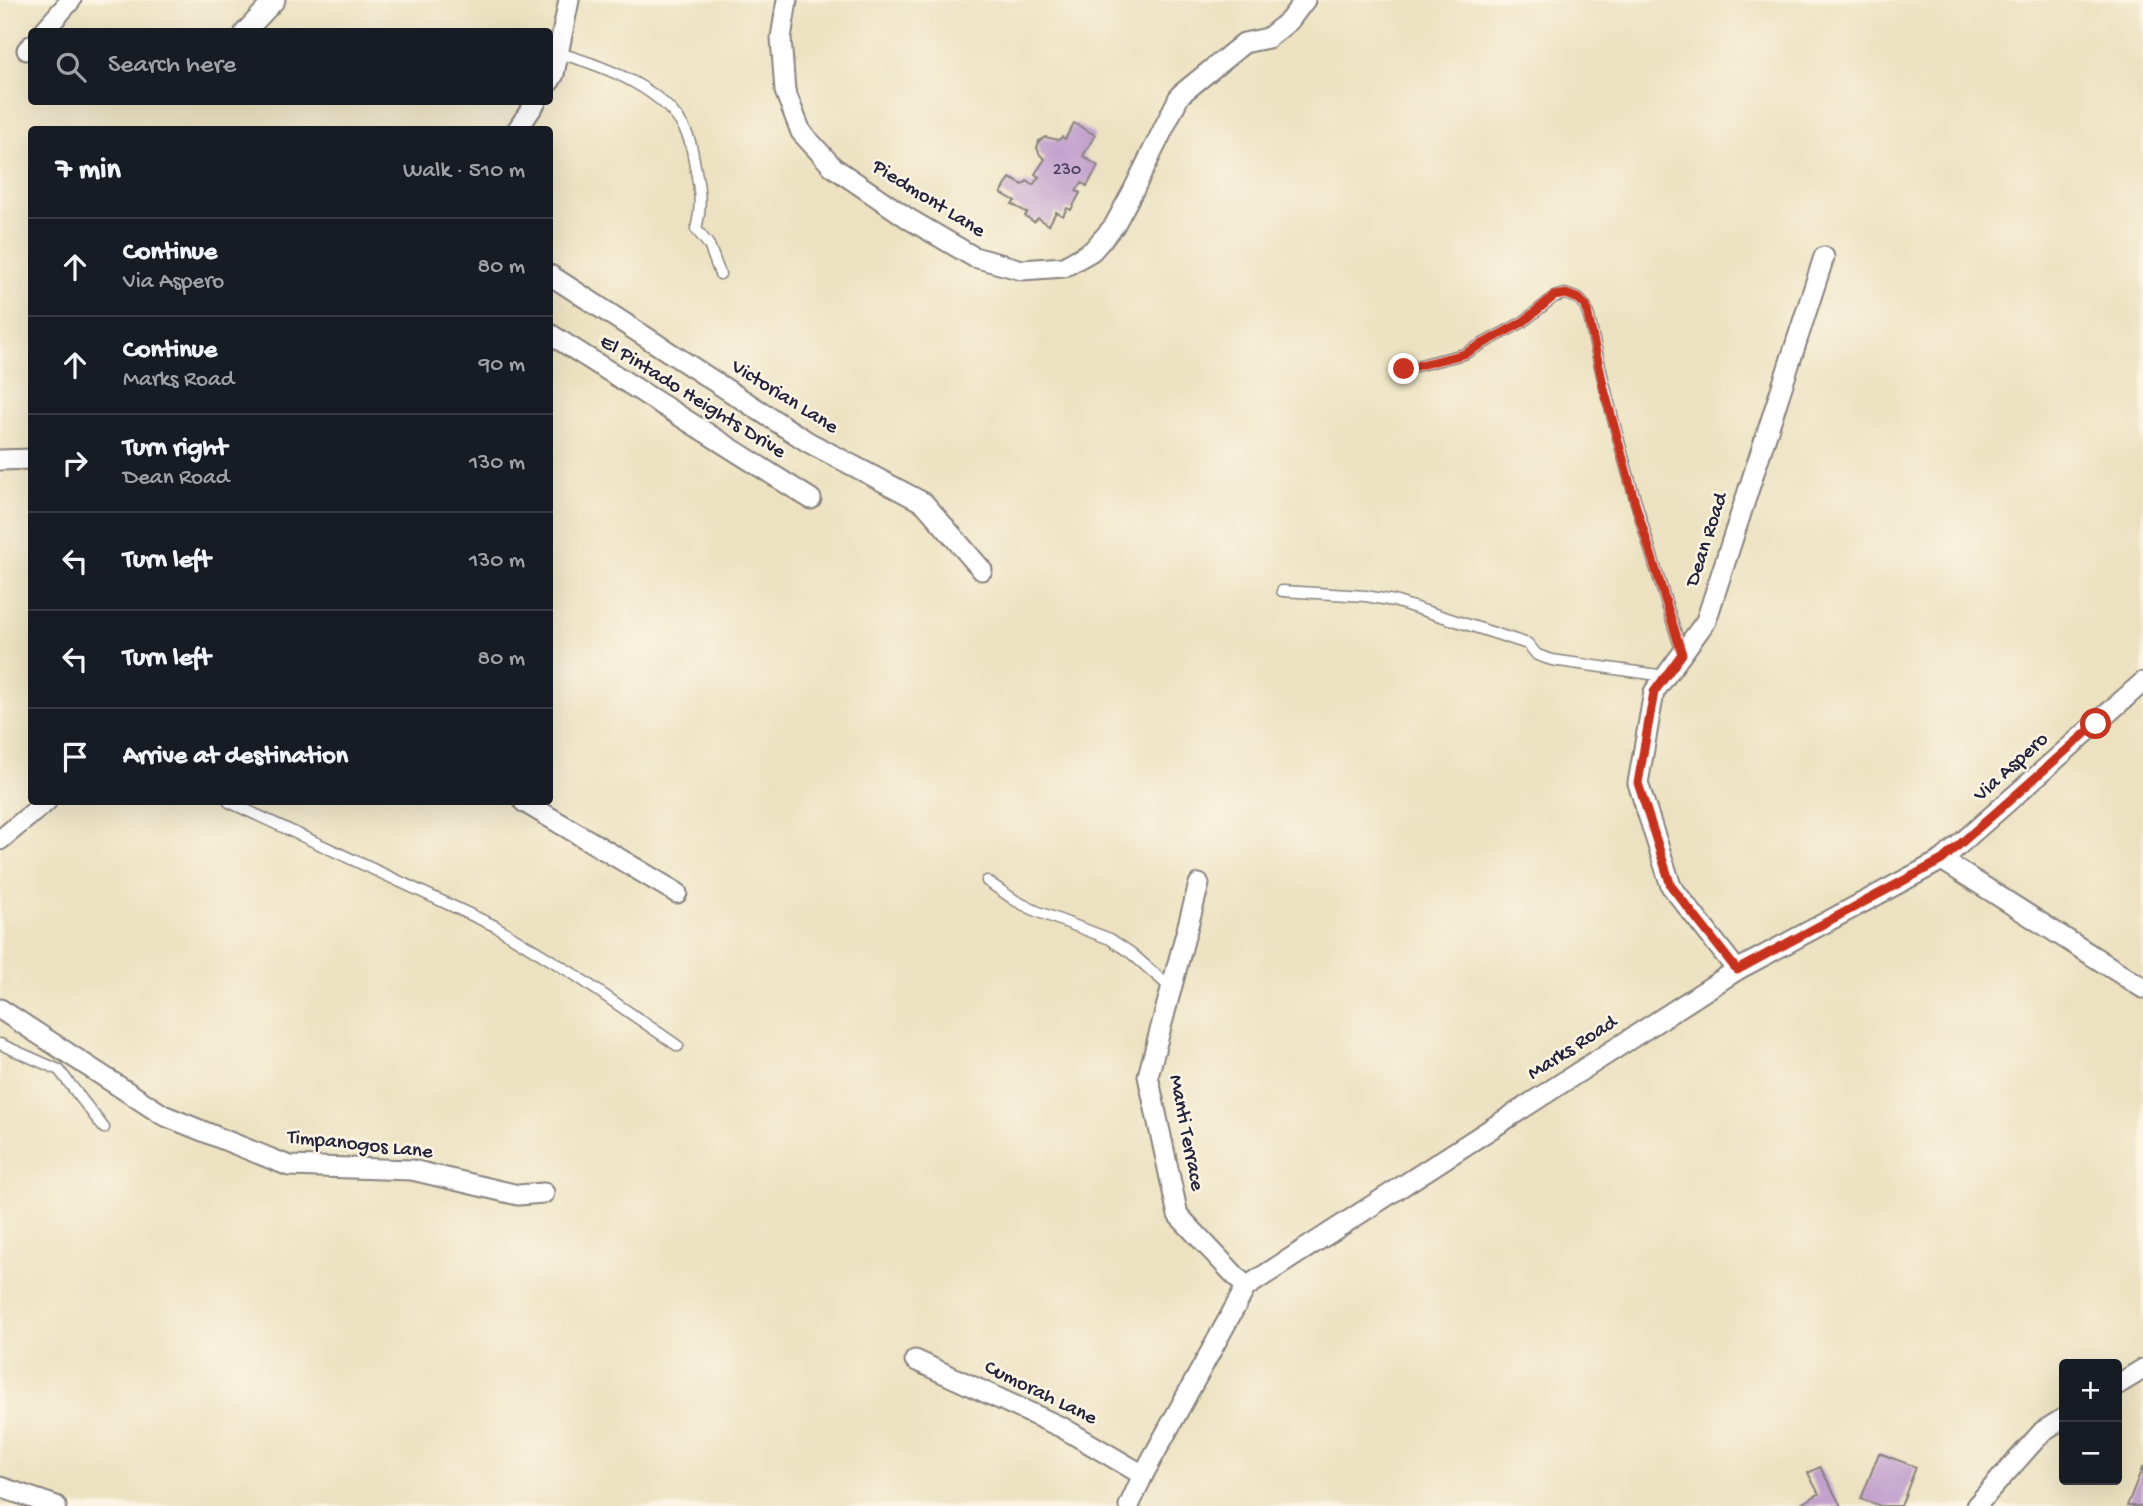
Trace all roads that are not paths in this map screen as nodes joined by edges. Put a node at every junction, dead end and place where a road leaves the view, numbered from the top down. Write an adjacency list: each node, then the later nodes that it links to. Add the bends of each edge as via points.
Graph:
1 (71, 0): 6 (street)
2 (275, 0): 7 (street)
3 (569, 0): 8 (street)
4 (787, 0): 5 (street, Piedmont Lane, via 781,38 785,92 801,132 833,167 909,219 974,257 1022,270 1063,267 1093,251 1114,226 1180,95 1244,43 1268,37)
5 (1306, 0)
6 (46, 28)
7 (249, 28)
8 (559, 54): 9 (street); 13 (lane, via 627,79 670,108 679,120 688,135 698,182 701,208 696,229 709,245)
9 (553, 76)
10 (534, 105): 11 (street)
11 (520, 126)
12 (1824, 257): 22 (street, Dean Road, via 1706,621)
13 (719, 274)
14 (553, 277): 20 (street, Victorian Lane, via 808,442 924,502)
15 (553, 336): 19 (street, El Pintado Heights Drive)
16 (1404, 369): 22 (lane, via 1464,354 1523,322 1554,296 1566,294 1586,306 1635,503)
17 (28, 459): 18 (street)
18 (0, 460)
19 (811, 499)
20 (982, 570)
21 (1282, 591): 23 (lane, via 1394,601 1528,644 1552,660)
22 (1682, 654): 23 (street, Dean Road)
23 (1666, 676): 33 (street, Dean Road, via 1654,692 1638,783 1671,886)
24 (2143, 682): 29 (street, Via Aspero)
25 (42, 805): 28 (street)
26 (235, 805): 38 (lane, via 495,926)
27 (529, 805): 32 (street)
28 (0, 840)
29 (1942, 860): 33 (street, Marks Road); 35 (street)
30 (987, 881): 34 (lane, via 1036,911 1110,939)
31 (1199, 884): 34 (street, Manti Terrace)
32 (677, 893)
33 (1737, 970): 41 (street, Marks Road)
34 (1171, 988): 41 (street, Manti Terrace, via 1147,1076 1178,1215)
35 (2143, 988)
36 (0, 1009): 40 (street, Timpanogos Lane, via 163,1115 289,1166 412,1170 518,1195)
37 (0, 1044): 39 (lane, via 59,1070)
38 (678, 1046)
39 (104, 1128)
40 (544, 1193)
41 (1246, 1287): 46 (street, Marks Road)
42 (915, 1360): 46 (street, Cumorah Lane, via 1063,1428)
43 (2143, 1369): 44 (street)
44 (2122, 1382)
45 (2059, 1421): 50 (street, via 2043,1431)
46 (1143, 1475): 49 (street, Marks Road)
47 (0, 1487): 48 (street)
48 (56, 1506)
49 (1129, 1506)
50 (1976, 1506)

